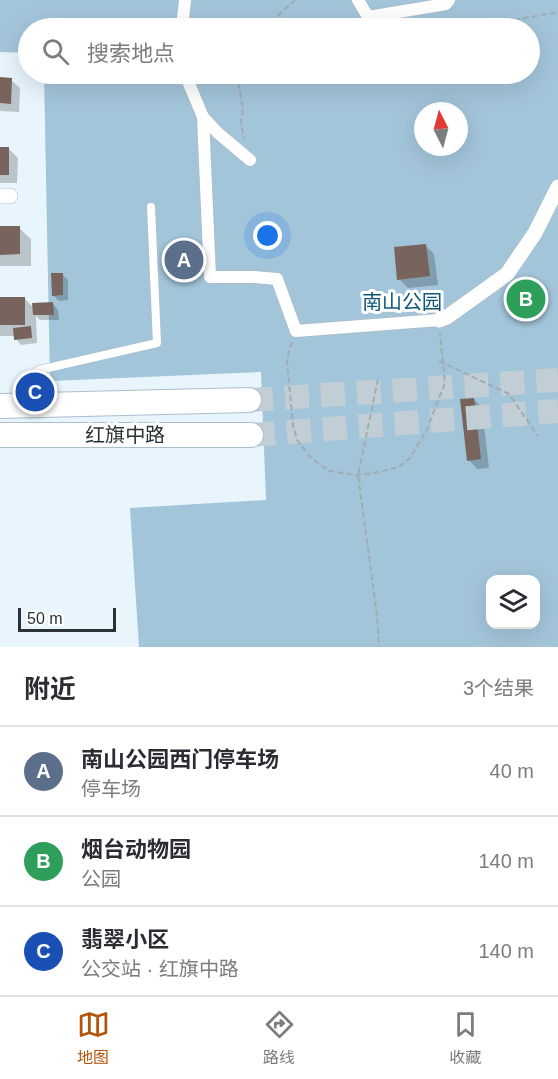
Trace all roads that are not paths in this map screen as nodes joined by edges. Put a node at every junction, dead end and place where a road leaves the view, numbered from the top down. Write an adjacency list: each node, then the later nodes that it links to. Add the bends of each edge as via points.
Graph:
1 (185, 0): 4 (street)
2 (358, 0): 3 (street, via 368,17 446,4)
3 (450, 0)
4 (184, 18)
5 (189, 84): 6 (street)
6 (203, 117): 7 (street); 10 (street, via 210,277 277,279 296,331)
7 (250, 160)
8 (558, 187): 10 (street, via 535,233 507,274)
9 (151, 207): 13 (lane, via 157,343 39,370 27,379)
10 (439, 320)
11 (249, 400): 13 (main road, 红旗中路)
12 (0, 406): 13 (main road, 红旗中路)
13 (26, 406)
14 (0, 435): 15 (main road, 红旗中路)
15 (251, 435)

